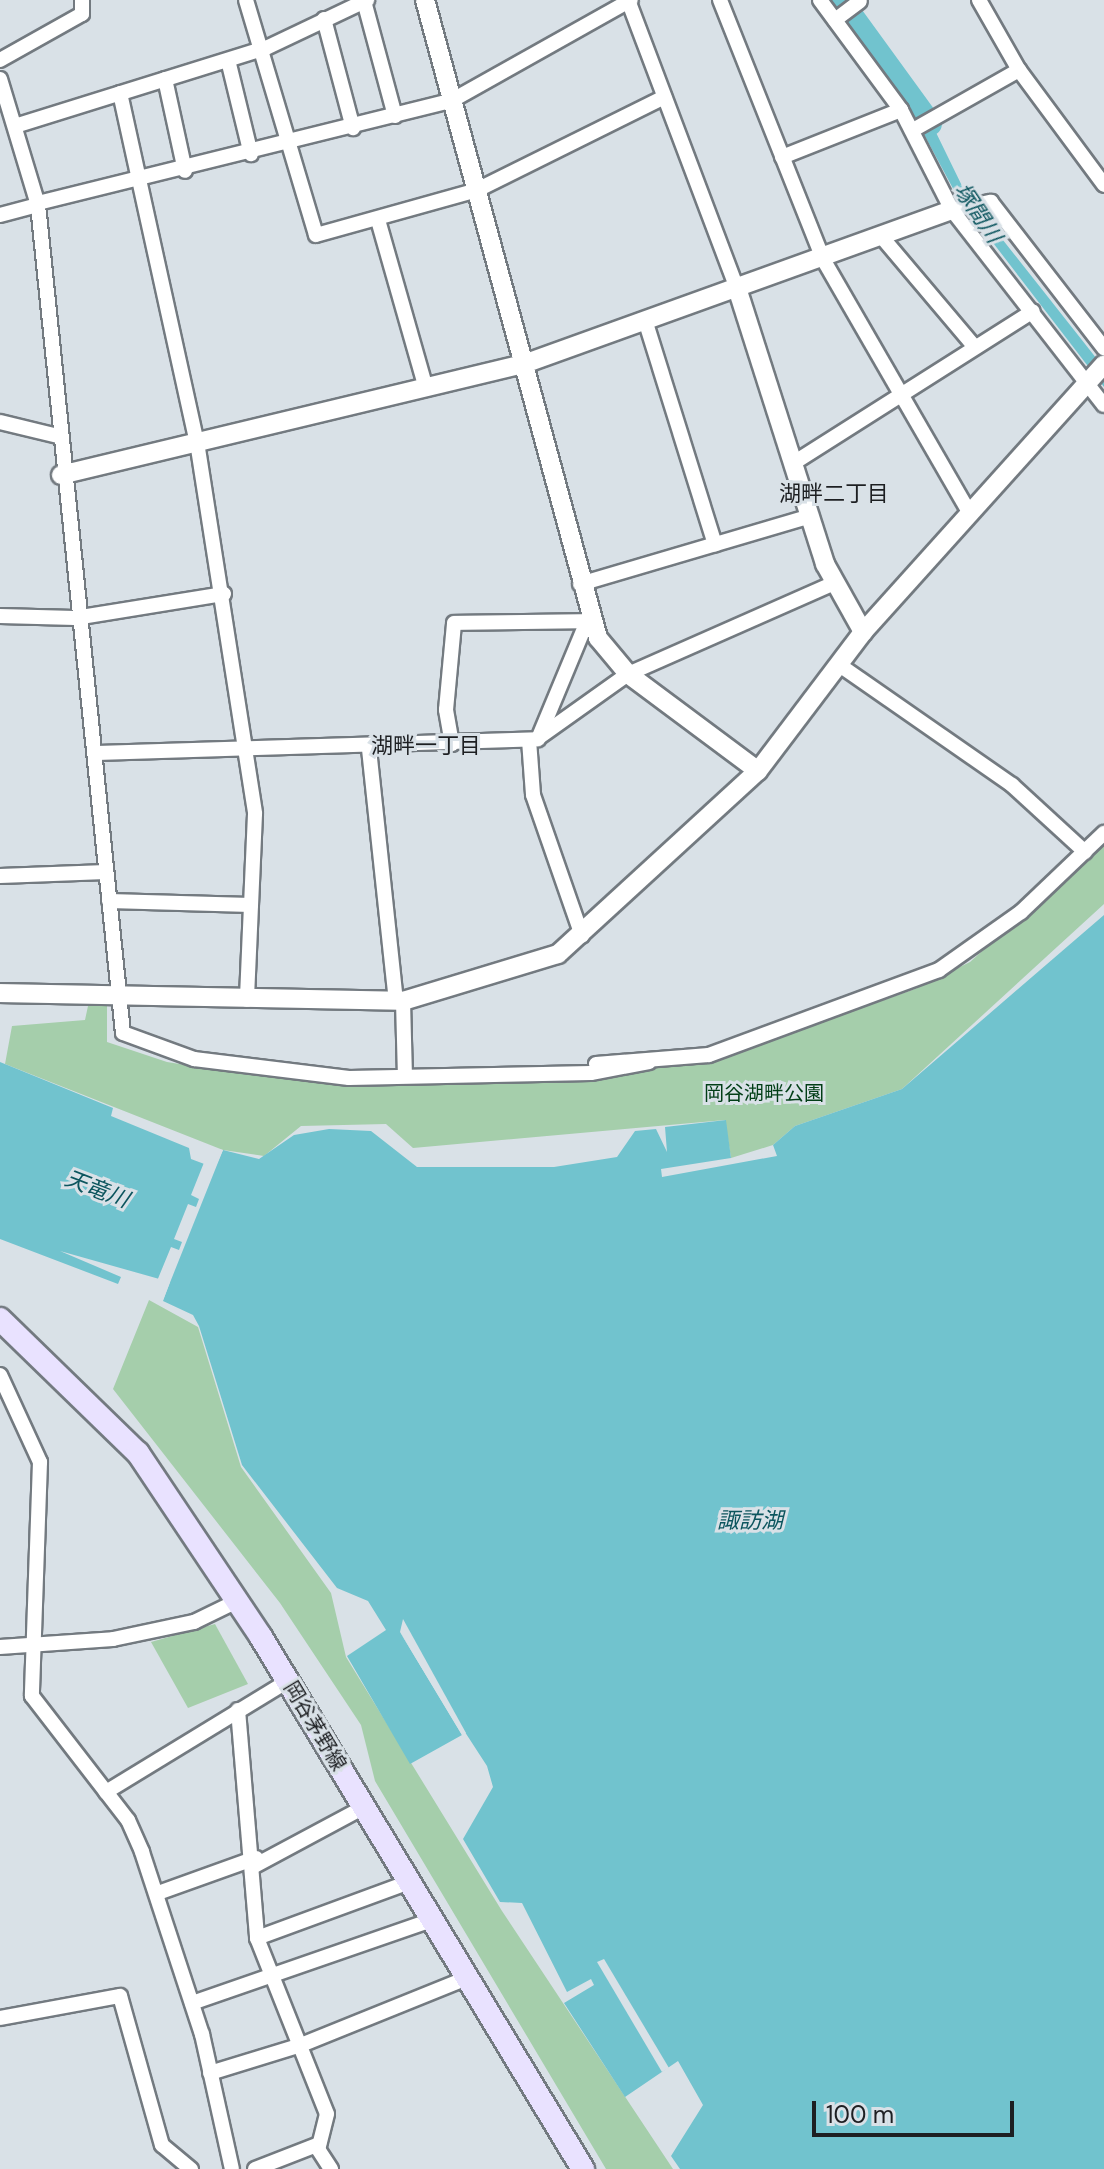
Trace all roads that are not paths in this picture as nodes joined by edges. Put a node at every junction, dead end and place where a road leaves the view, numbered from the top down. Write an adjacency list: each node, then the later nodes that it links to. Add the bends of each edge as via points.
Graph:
1 (82, 0): 13 (street, via 82,14)
2 (246, 0): 12 (street)
3 (425, 0): 20 (street)
4 (720, 0): 28 (street)
5 (820, 0): 11 (street)
6 (979, 0): 15 (street)
7 (365, 1): 10 (street); 22 (street)
8 (629, 1): 19 (street); 20 (street)
9 (860, 1): 11 (street)
10 (324, 19): 12 (street); 24 (street)
11 (837, 19): 21 (street)
12 (266, 48): 14 (street); 26 (street)
13 (0, 60)
14 (228, 60): 17 (street); 27 (street)
15 (1019, 70): 25 (street); 31 (street)
16 (0, 79): 23 (street)
17 (165, 79): 18 (street); 29 (street)
18 (120, 93): 23 (street); 30 (street)
19 (664, 97): 32 (street); 39 (street)
20 (451, 101): 22 (street); 32 (street)
21 (901, 110): 25 (street); 28 (street)
22 (395, 116): 24 (street)
23 (15, 126): 33 (street)
24 (353, 128): 26 (street)
25 (915, 128): 34 (street)
26 (291, 145): 27 (street); 36 (street, via 316,235)
27 (251, 154): 29 (street)
28 (782, 157): 38 (street)
29 (185, 171): 30 (street)
30 (136, 181): 33 (street); 52 (street)
31 (1104, 185)
32 (477, 190): 36 (street); 44 (street)
33 (38, 204): 35 (street); 51 (street)
34 (956, 209): 37 (street); 40 (street); 43 (street, via 991,202)
35 (0, 215)
36 (378, 220): 47 (street)
37 (881, 236): 38 (street); 42 (street)
38 (823, 259): 39 (street); 48 (street)
39 (738, 291): 41 (street); 53 (street)
40 (1033, 311): 42 (street); 46 (street)
41 (646, 323): 44 (street); 57 (street)
42 (974, 346): 48 (street)
43 (1104, 348)
44 (524, 364): 47 (street); 59 (street)
45 (1104, 364): 46 (street)
46 (1088, 382): 49 (street); 55 (street)
47 (426, 388): 52 (street)
48 (898, 395): 53 (street); 55 (street)
49 (1104, 405)
50 (0, 422): 51 (street)
51 (58, 436): 54 (street)
52 (197, 442): 54 (street); 60 (street)
53 (792, 464): 56 (street)
54 (61, 475): 62 (street)
55 (970, 514): 64 (street)
56 (808, 517): 57 (street); 58 (street)
57 (715, 545): 59 (street)
58 (834, 583): 64 (street); 66 (street)
59 (580, 584): 63 (street)
60 (224, 594): 62 (street); 70 (street)
61 (0, 616): 62 (street)
62 (75, 618): 71 (street)
63 (589, 621): 66 (street, via 605,653); 67 (street); 68 (street, via 454,623 446,710)
64 (863, 632): 65 (street)
65 (838, 664): 72 (street); 74 (street, via 1012,785)
66 (628, 674): 67 (street); 72 (street)
67 (533, 739): 68 (street); 79 (street, via 533,795)
68 (452, 744): 69 (street)
69 (369, 749): 70 (street); 83 (street)
70 (244, 752): 71 (street); 78 (street, via 255,814)
71 (96, 753): 75 (street)
72 (758, 771): 79 (street, via 668,847)
73 (1104, 833): 74 (street)
74 (1085, 852): 84 (street, via 1021,912 939,970 727,1050 584,1070)
75 (106, 872): 76 (street); 77 (street)
76 (0, 876)
77 (109, 901): 78 (street); 81 (street)
78 (251, 905): 82 (street)
79 (582, 936): 83 (street, via 558,954)
80 (0, 993): 81 (street)
81 (119, 996): 82 (street); 84 (street, via 123,1033 157,1050 330,1073)
82 (247, 1000): 83 (street)
83 (400, 1001): 84 (street)
84 (405, 1073)
85 (0, 1319): 87 (main road, 岡谷茅野線, via 138,1453)
86 (0, 1375): 88 (street, via 40,1462)
87 (237, 1601): 88 (street, via 194,1622 113,1639); 90 (main road, 岡谷茅野線)
88 (30, 1644): 89 (street); 92 (street, via 29,1679 41,1713)
89 (0, 1647)
90 (288, 1681): 91 (street); 93 (main road, 岡谷茅野線)
91 (238, 1710): 92 (street); 94 (street, via 240,1782)
92 (106, 1792): 96 (street, via 128,1820)
93 (364, 1807): 94 (street); 95 (main road, 岡谷茅野線)
94 (256, 1862): 96 (street); 98 (street)
95 (409, 1882): 97 (main road, 岡谷茅野線); 98 (street)
96 (158, 1893): 101 (street)
97 (432, 1920): 99 (street); 100 (main road, 岡谷茅野線)
98 (257, 1938): 99 (street)
99 (269, 1977): 101 (street); 103 (street)
100 (469, 1977): 103 (street); 110 (main road, 岡谷茅野線)
101 (192, 2003): 104 (street)
102 (0, 2018): 106 (street, via 120,1996 162,2145)
103 (301, 2045): 104 (street); 105 (street, via 327,2114)
104 (210, 2073): 107 (street)
105 (319, 2144): 108 (street); 109 (street)
106 (191, 2169)
107 (232, 2169)
108 (255, 2169)
109 (331, 2169)
110 (583, 2169)

